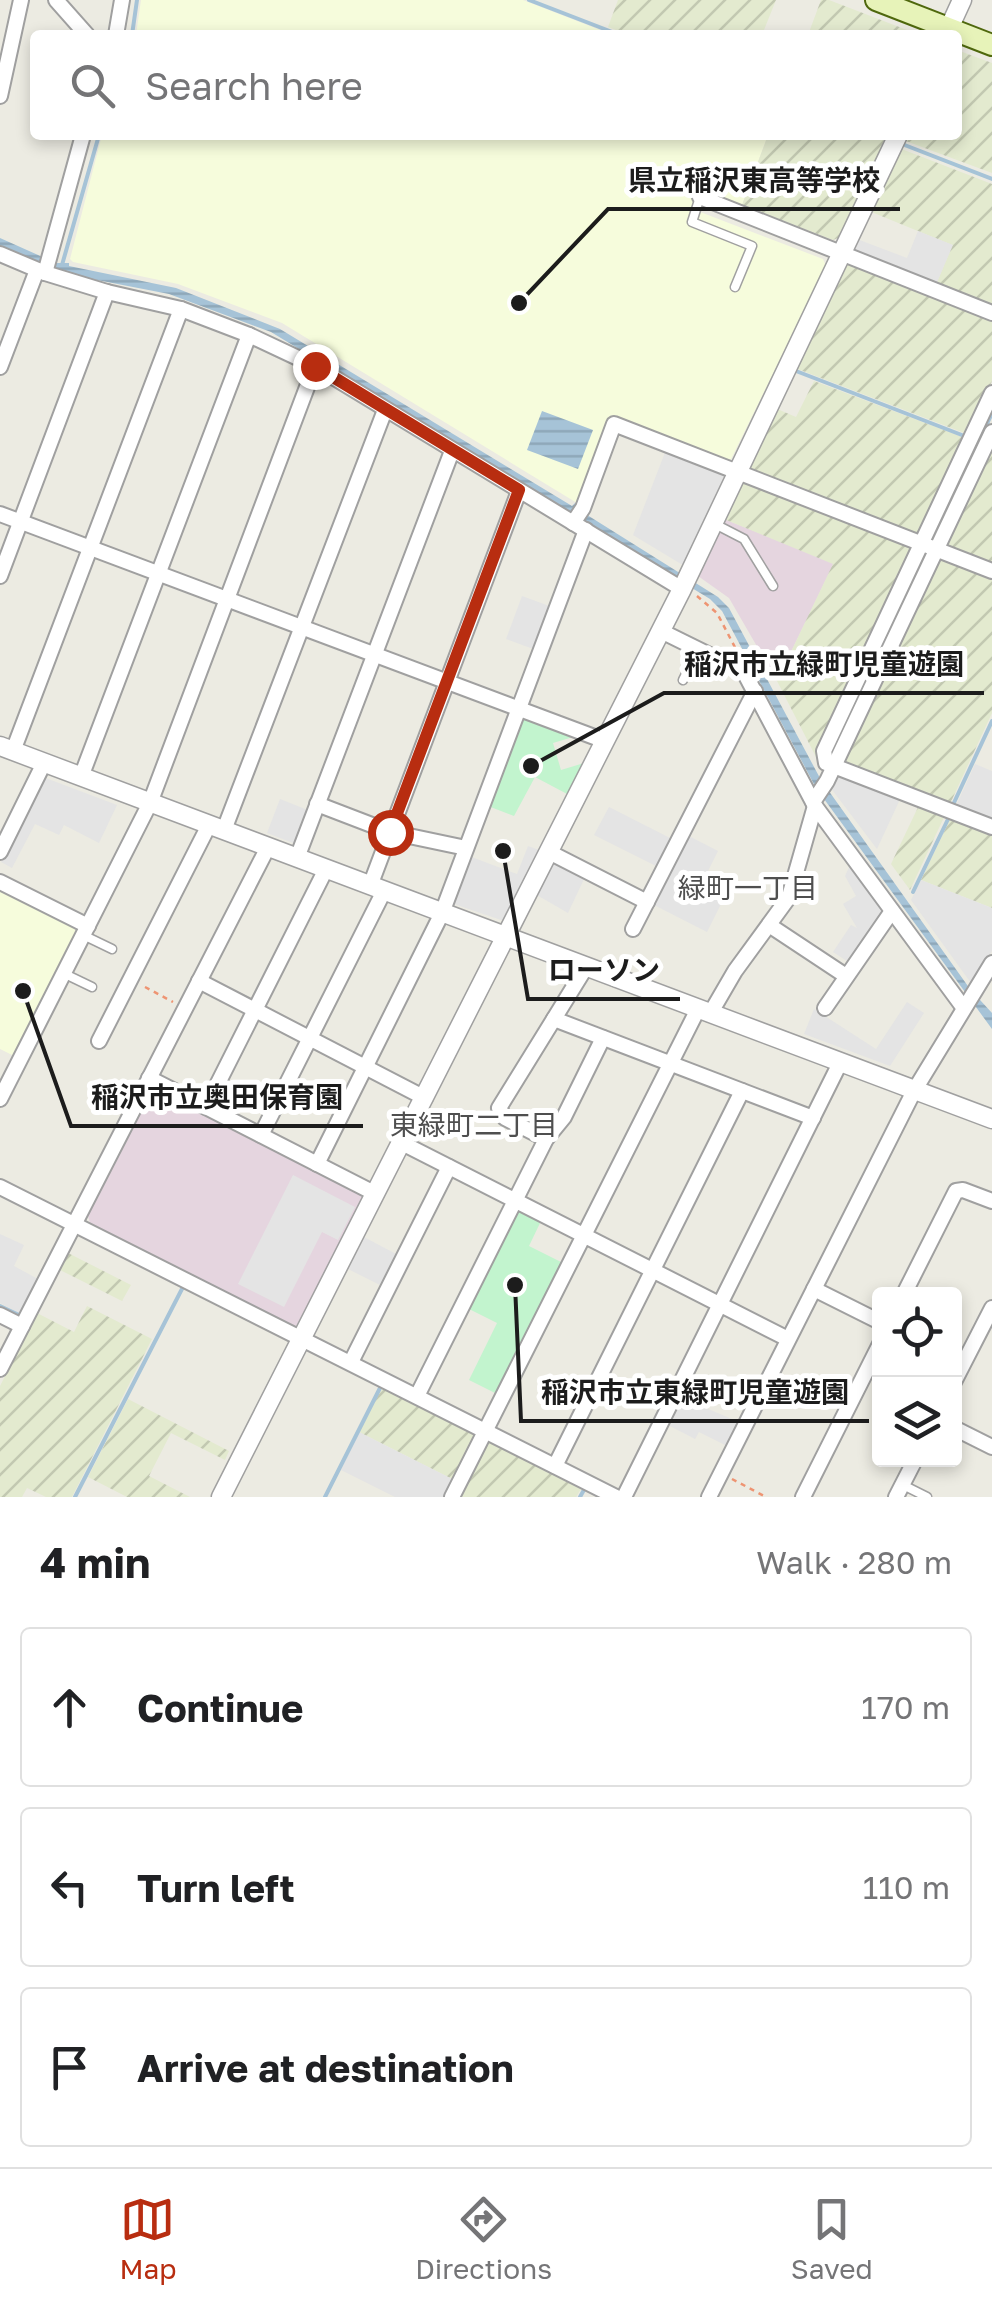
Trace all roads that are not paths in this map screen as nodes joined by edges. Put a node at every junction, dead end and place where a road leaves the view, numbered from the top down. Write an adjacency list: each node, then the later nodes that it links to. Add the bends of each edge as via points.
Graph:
1 (21, 0): 12 (street)
2 (56, 0): 6 (street)
3 (122, 0): 7 (street)
4 (876, 0): 8 (main road)
5 (962, 0): 9 (street)
6 (83, 30)
7 (117, 30)
8 (943, 30)
9 (948, 30)
10 (962, 36): 11 (main road)
11 (992, 45)
12 (0, 96)
13 (82, 140): 18 (street)
14 (896, 140): 17 (street)
15 (700, 198): 17 (street); 19 (lane, via 692,222 752,246)
16 (0, 254): 18 (street)
17 (842, 254): 22 (street); 30 (street)
18 (45, 268): 20 (street); 25 (street)
19 (735, 287)
20 (106, 292): 21 (street); 34 (street)
21 (180, 309): 23 (street); 37 (street)
22 (992, 313)
23 (249, 335): 24 (street); 40 (street)
24 (315, 366): 27 (street); 44 (street)
25 (0, 367)
26 (992, 393): 36 (street)
27 (386, 410): 29 (street); 45 (street)
28 (992, 432): 38 (street)
29 (452, 451): 31 (street); 48 (street)
30 (736, 472): 33 (street, via 614,424); 35 (street); 36 (street)
31 (519, 490): 33 (street); 50 (street)
32 (0, 514): 34 (street)
33 (579, 520): 42 (street); 52 (street)
34 (20, 522): 37 (street); 41 (street)
35 (713, 523): 42 (street); 43 (lane, via 744,540)
36 (921, 544): 38 (street); 56 (street, via 824,751)
37 (90, 548): 40 (street); 54 (street)
38 (938, 550): 39 (street); 56 (street)
39 (992, 571)
40 (158, 574): 44 (street); 57 (street)
41 (0, 576)
42 (684, 583): 46 (street)
43 (773, 586)
44 (227, 599): 45 (street); 59 (street)
45 (302, 628): 48 (street); 62 (street)
46 (660, 631): 47 (street); 53 (street)
47 (698, 650): 49 (lane); 51 (street, via 744,672)
48 (374, 654): 50 (street); 60 (street)
49 (683, 680)
50 (447, 682): 52 (street); 63 (street)
51 (754, 690): 58 (street); 72 (street)
52 (519, 709): 53 (street); 65 (street)
53 (605, 741): 67 (street)
54 (6, 749): 55 (street)
55 (44, 763): 57 (street); 66 (street)
56 (834, 766): 58 (street); 61 (street)
57 (81, 776): 59 (street)
58 (816, 801): 73 (street); 75 (street, via 789,896)
59 (150, 802): 62 (street); 77 (street)
60 (317, 804): 63 (street); 68 (street)
61 (992, 826)
62 (216, 828): 64 (street); 93 (street)
63 (390, 832): 65 (street); 71 (street)
64 (268, 847): 68 (street); 84 (street)
65 (466, 848): 74 (street)
66 (0, 852)
67 (549, 852): 72 (street); 78 (street)
68 (296, 858): 69 (street)
69 (326, 869): 71 (street); 88 (street)
70 (0, 882): 77 (street)
71 (377, 888): 74 (street); 92 (street)
72 (647, 902): 76 (street)
73 (892, 911): 83 (street); 86 (street)
74 (442, 913): 78 (street); 96 (street)
75 (769, 924): 83 (street); 89 (street)
76 (633, 929)
77 (86, 931): 79 (lane); 82 (street)
78 (506, 937): 81 (street); 100 (street)
79 (112, 950)
80 (992, 963): 86 (street)
81 (586, 967): 89 (street); 90 (street)
82 (64, 974): 85 (lane); 101 (street)
83 (846, 976): 87 (street)
84 (199, 982): 88 (street); 97 (street)
85 (92, 987)
86 (969, 999): 99 (street)
87 (825, 1008)
88 (255, 1010): 92 (street); 102 (street)
89 (704, 1012): 94 (street); 95 (street)
90 (554, 1019): 91 (street); 106 (street, via 500,1108 504,1118)
91 (602, 1038): 95 (street); 106 (street)
92 (310, 1039): 96 (street); 105 (street)
93 (100, 1040)
94 (840, 1062): 99 (street); 103 (street)
95 (670, 1063): 98 (street); 115 (street)
96 (366, 1068): 100 (street); 108 (street)
97 (149, 1078): 102 (street); 114 (street)
98 (742, 1091): 103 (street); 116 (street)
99 (914, 1091): 104 (street); 118 (street)
100 (424, 1098): 107 (street)
101 (0, 1099)
102 (206, 1107): 105 (street)
103 (812, 1118): 119 (street)
104 (992, 1120)
105 (261, 1135): 108 (street)
106 (546, 1139): 113 (street)
107 (402, 1144): 109 (street); 111 (street)
108 (317, 1164): 111 (street)
109 (449, 1168): 113 (street); 128 (street)
110 (0, 1187): 114 (street)
111 (376, 1194): 124 (street)
112 (992, 1200): 117 (street, via 956,1191)
113 (515, 1201): 115 (street); 130 (street)
114 (74, 1224): 123 (street); 124 (street)
115 (584, 1236): 116 (street); 131 (street)
116 (652, 1270): 119 (street); 134 (street)
117 (908, 1287)
118 (814, 1289): 122 (street); 125 (street)
119 (721, 1306): 125 (street); 140 (street)
120 (992, 1308): 126 (street)
121 (0, 1315): 123 (street)
122 (872, 1318)
123 (22, 1326): 129 (street)
124 (303, 1338): 128 (street); 137 (street)
125 (788, 1339): 141 (street)
126 (962, 1358)
127 (872, 1360): 142 (street)
128 (351, 1362): 130 (street)
129 (0, 1368)
130 (418, 1396): 131 (street)
131 (485, 1430): 134 (street); 138 (street)
132 (962, 1432): 133 (street)
133 (992, 1447)
134 (554, 1466): 139 (street)
135 (912, 1467): 136 (street)
136 (900, 1491): 143 (lane)
137 (221, 1497)
138 (452, 1497)
139 (616, 1497)
140 (624, 1497)
141 (709, 1497)
142 (803, 1497)
143 (927, 1497)

